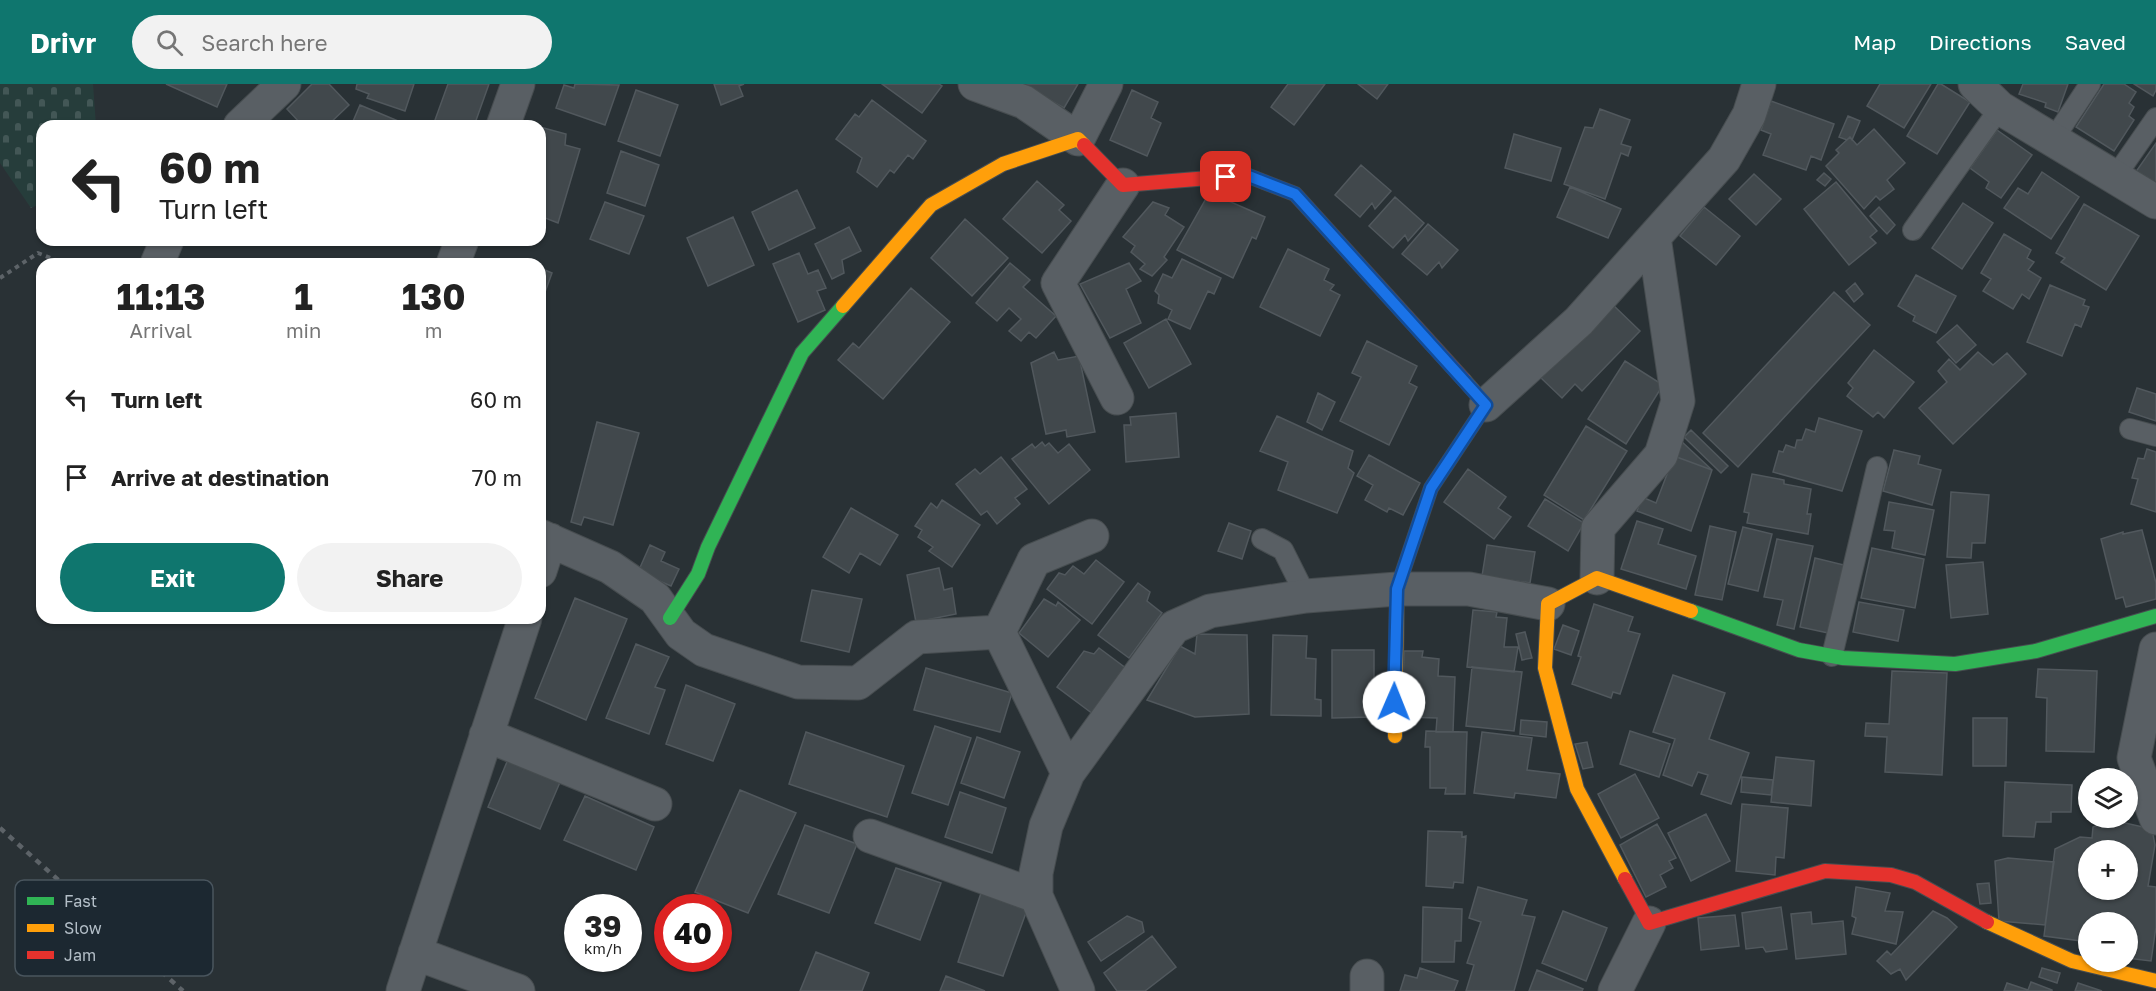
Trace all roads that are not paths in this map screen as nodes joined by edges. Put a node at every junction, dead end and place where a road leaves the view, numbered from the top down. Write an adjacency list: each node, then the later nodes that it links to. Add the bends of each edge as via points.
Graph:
1 (284, 84): 10 (street)
2 (518, 84): 11 (street)
3 (975, 84): 12 (street, via 1024,102)
4 (1106, 84): 12 (street)
5 (1759, 84): 18 (street, via 1749,115 1724,159)
6 (1975, 84): 8 (street)
7 (2090, 84): 13 (lane)
8 (2000, 108): 13 (street); 17 (lane)
9 (2156, 118): 14 (lane)
10 (246, 120)
11 (505, 120)
12 (1078, 139): 15 (street); 32 (street, via 1003,164 931,205 802,353 698,573)
13 (2052, 140): 14 (street)
14 (2115, 177): 16 (street)
15 (1123, 185): 19 (street, via 1058,283); 20 (street, via 1246,175 1295,194)
16 (2156, 202)
17 (1913, 230)
18 (1654, 237): 20 (street, via 1579,321); 27 (street, via 1678,401 1661,455 1598,528)
19 (1118, 398)
20 (1486, 405): 28 (street, via 1431,488)
21 (2130, 429): 22 (lane)
22 (2156, 436)
23 (1877, 468): 36 (lane)
24 (1092, 536): 34 (street, via 1034,560)
25 (546, 538): 32 (street, via 610,567 655,598)
26 (1262, 539): 29 (lane, via 1283,550)
27 (1598, 578): 30 (street); 36 (street, via 1798,651)
28 (1397, 589): 29 (street); 30 (street, via 1469,589); 38 (street)
29 (1306, 596): 39 (street, via 1210,611 1174,627)
30 (1548, 604): 44 (street, via 1545,668 1577,789)
31 (2156, 616): 36 (street, via 2036,651 1954,664)
32 (670, 618): 34 (street, via 681,634 704,650 798,682 858,683 917,637)
33 (523, 624): 37 (street)
34 (999, 632): 39 (street)
35 (2156, 649): 41 (street, via 2134,758)
36 (1832, 656)
37 (486, 735): 40 (street); 45 (street)
38 (1395, 736)
39 (1068, 773): 43 (street, via 1046,826 1036,873)
40 (655, 804)
41 (2156, 818)
42 (870, 836): 43 (street)
43 (1036, 896): 49 (street)
44 (1649, 923): 46 (street, via 1825,871 1891,875 1915,882 1991,924 2072,961); 50 (street)
45 (415, 953): 47 (street); 48 (street)
46 (2156, 981)
47 (403, 991)
48 (518, 991)
49 (1078, 991)
50 (1616, 991)

